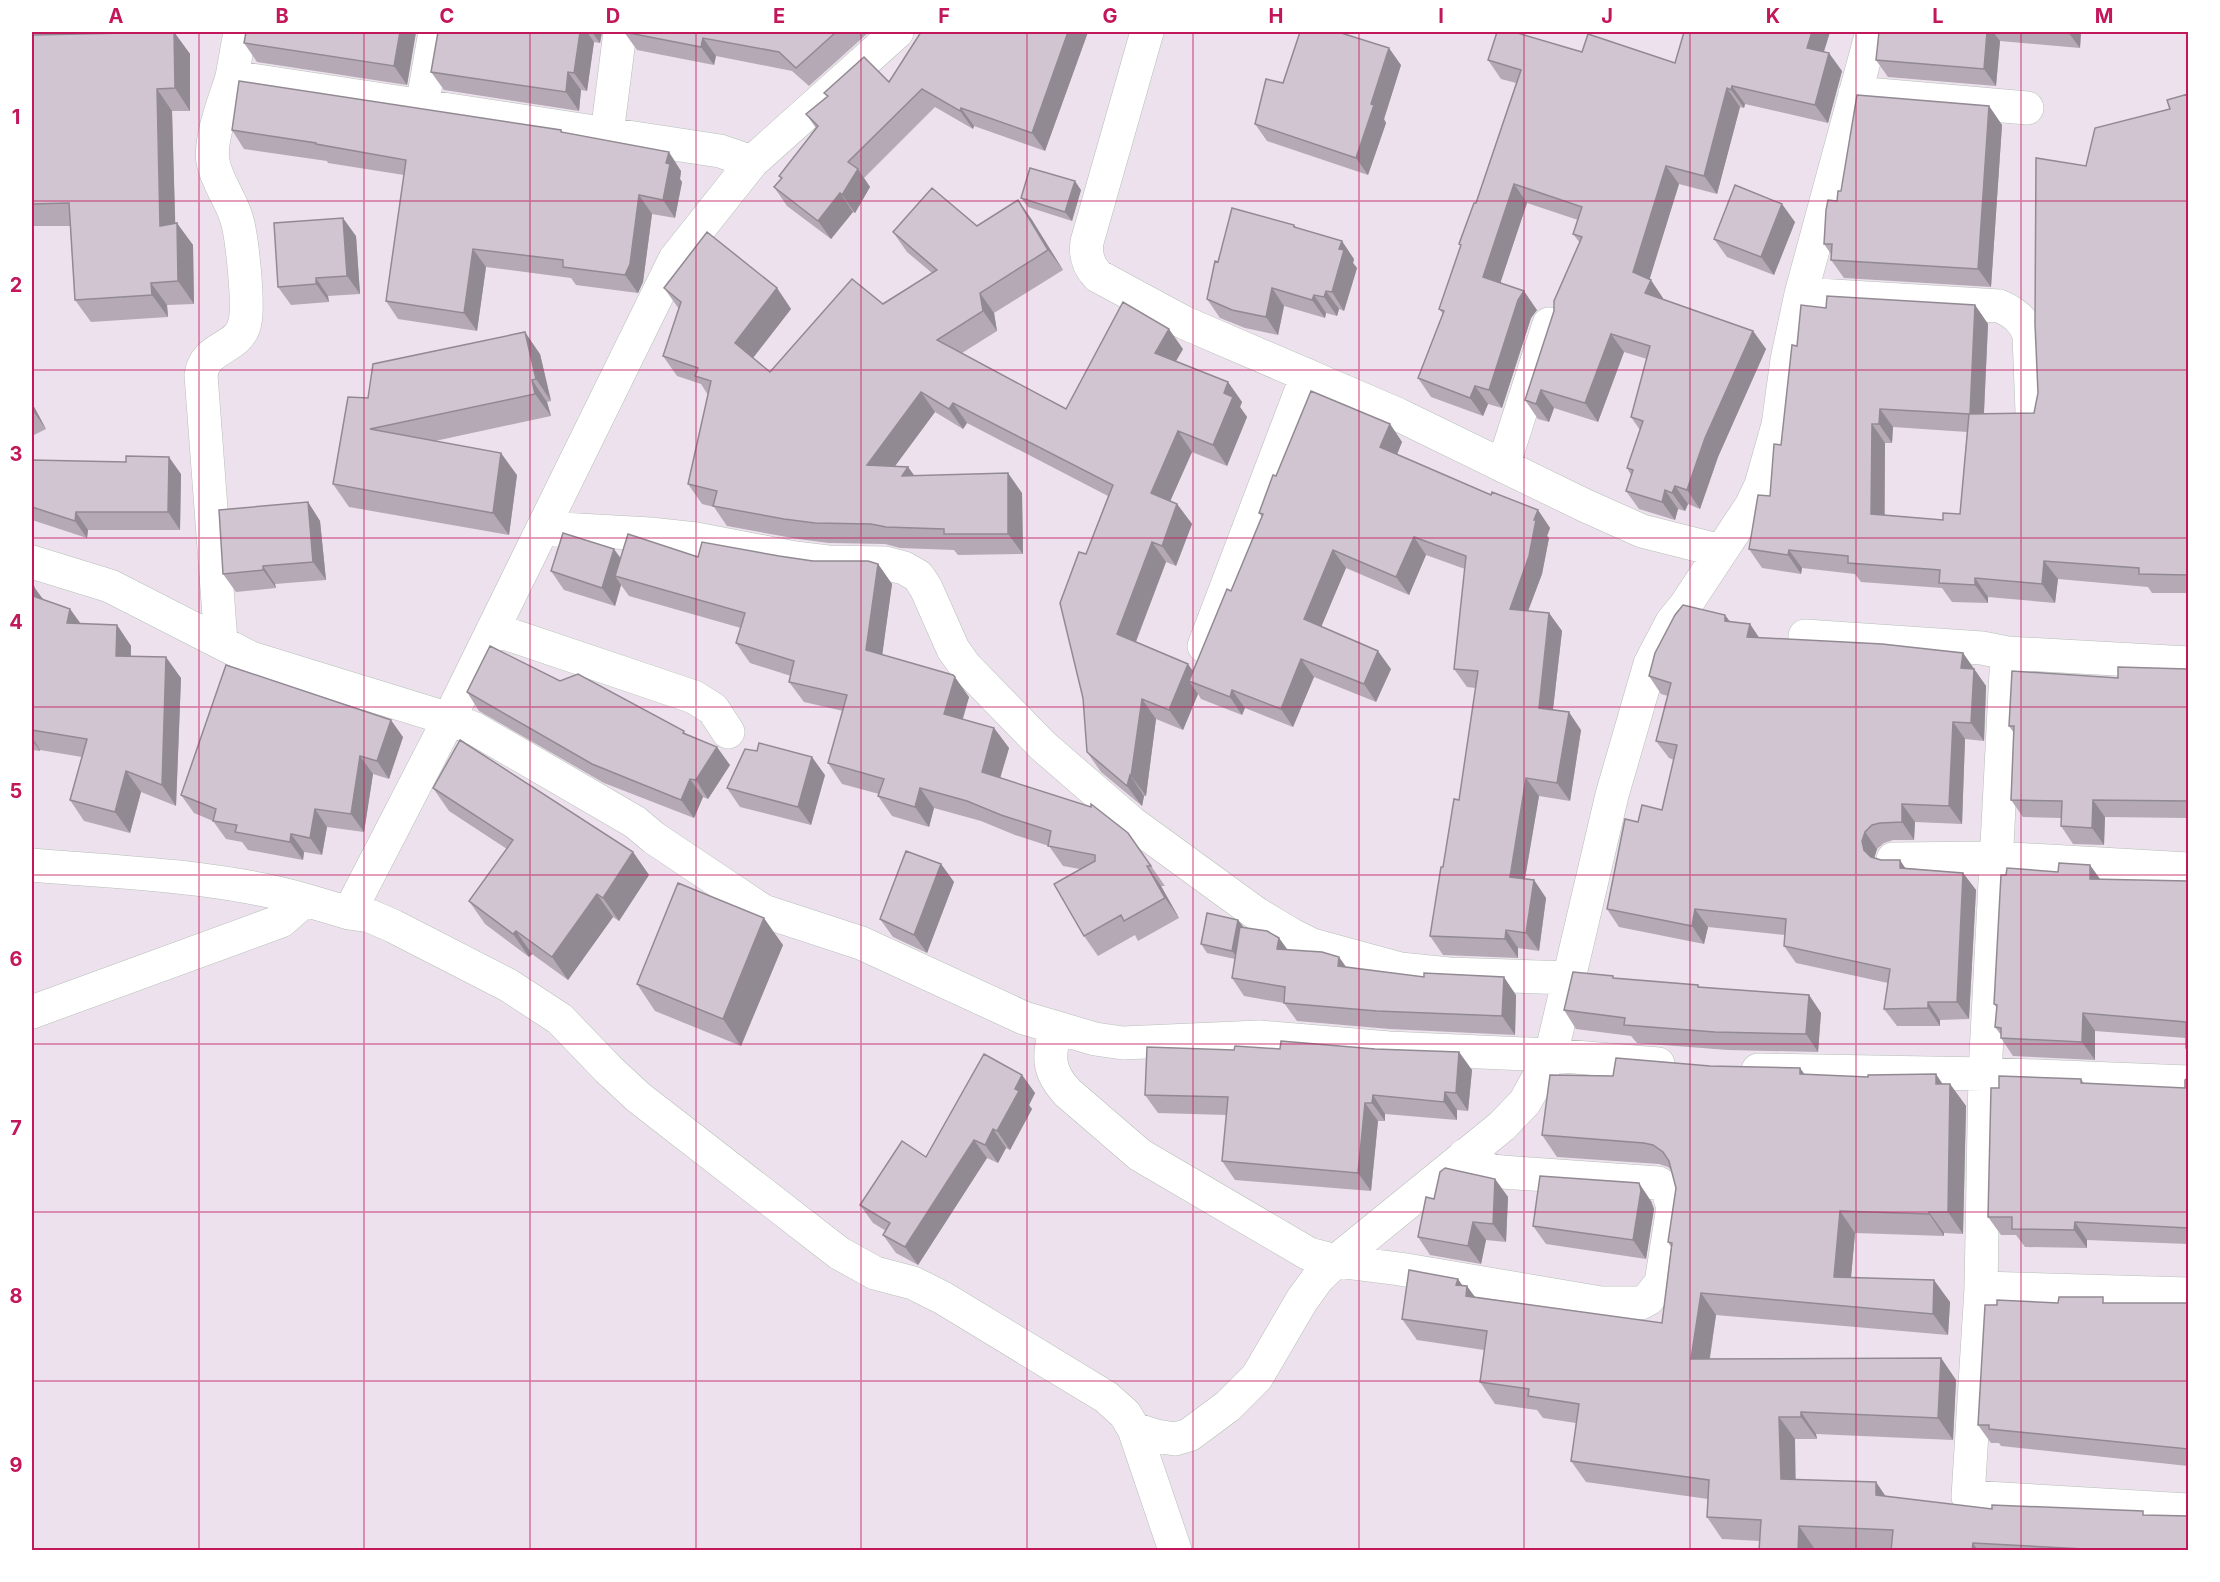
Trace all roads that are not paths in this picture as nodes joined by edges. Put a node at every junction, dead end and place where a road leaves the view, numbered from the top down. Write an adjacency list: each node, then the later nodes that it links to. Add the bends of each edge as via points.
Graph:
1 (240, 32): 7 (street)
2 (435, 32): 9 (street)
3 (620, 32): 11 (street)
4 (897, 32): 12 (street)
5 (1147, 32): 15 (street, via 1087,242 1091,269 1185,323)
6 (1872, 32): 8 (street)
7 (232, 77): 9 (street); 23 (street, via 213,160 218,180 237,218 245,323 237,338 202,363 201,375)
8 (1855, 93): 10 (street); 13 (street)
9 (422, 106): 11 (street)
10 (2027, 108)
11 (607, 134): 12 (street, via 720,151)
12 (752, 162): 18 (street, via 675,258)
13 (1801, 294): 16 (street, via 1999,306 2010,310 2025,323 2029,335); 19 (street, via 1778,425 1766,469 1751,506)
14 (1549, 324): 17 (street)
15 (1307, 375): 17 (street); 24 (street)
16 (2032, 412)
17 (1503, 466): 19 (street, via 1642,531)
18 (543, 528): 21 (street); 35 (street, via 650,534 795,558 885,563 904,568 918,576 926,588 953,649 965,666 1043,746 1132,823 1257,914 1312,945 1400,969)
19 (1721, 551): 35 (street, via 1672,622 1650,664 1612,795)
20 (32, 562): 23 (street, via 110,586)
21 (493, 629): 27 (street); 28 (street, via 694,697 713,709)
22 (1805, 636): 25 (street)
23 (221, 642): 27 (street, via 251,658)
24 (1204, 646)
25 (2007, 653): 26 (street); 29 (street)
26 (2188, 663)
27 (449, 718): 34 (street); 37 (street, via 476,729 635,822 764,911 861,943 1024,1018)
28 (728, 732)
29 (1996, 858): 30 (street); 32 (street); 41 (street)
30 (1893, 859)
31 (32, 865): 33 (street, via 179,877 263,888)
32 (2188, 869)
33 (305, 900): 34 (street); 36 (street, via 281,921)
34 (349, 913): 47 (street, via 370,916 404,932 508,985 560,1019 638,1097 840,1253 875,1273 912,1283 951,1303 1106,1397 1125,1414)
35 (1570, 978): 38 (street)
36 (32, 1012)
37 (1056, 1028): 38 (street, via 1123,1043 1259,1037); 44 (street, via 1050,1057 1060,1084 1140,1155 1309,1254)
38 (1551, 1055): 39 (street); 43 (street, via 1525,1102)
39 (1692, 1066)
40 (1727, 1069): 41 (street)
41 (1985, 1074): 42 (street); 45 (street)
42 (2188, 1082)
43 (1465, 1155): 44 (street); 44 (street, via 1489,1170 1502,1172 1659,1183 1667,1189 1673,1207 1661,1283 1641,1304 1601,1303)
44 (1336, 1261): 47 (street, via 1302,1300 1257,1377 1228,1406 1189,1435 1175,1439)
45 (1981, 1288): 46 (street); 48 (street, via 1968,1497)
46 (2188, 1293)
47 (1134, 1429): 49 (street)
48 (2188, 1510)
49 (1175, 1551)

